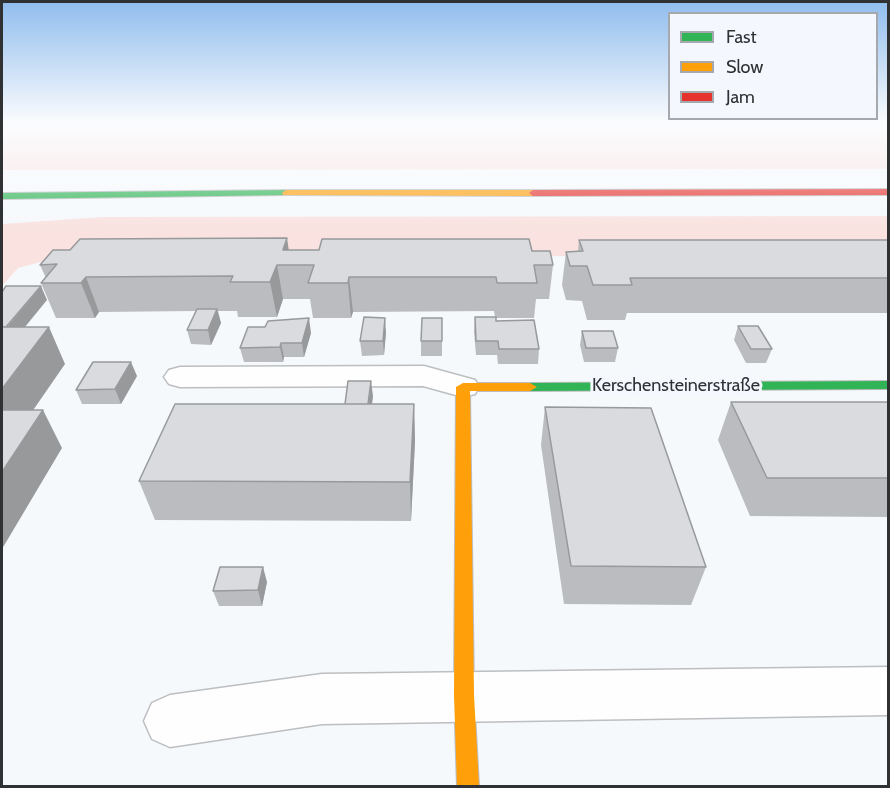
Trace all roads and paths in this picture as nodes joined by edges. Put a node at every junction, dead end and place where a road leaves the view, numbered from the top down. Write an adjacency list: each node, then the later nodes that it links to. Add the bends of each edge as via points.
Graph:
1 (888, 192): 2 (main road)
2 (2, 196)
3 (180, 377): 5 (street, Kerschensteinerstraße, via 424,376)
4 (888, 385): 5 (main road, Kerschensteinerstraße)
5 (463, 387): 7 (main road)
6 (888, 691): 7 (street)
7 (464, 695): 8 (street, via 322,699); 9 (main road)
8 (170, 722)
9 (468, 786)

